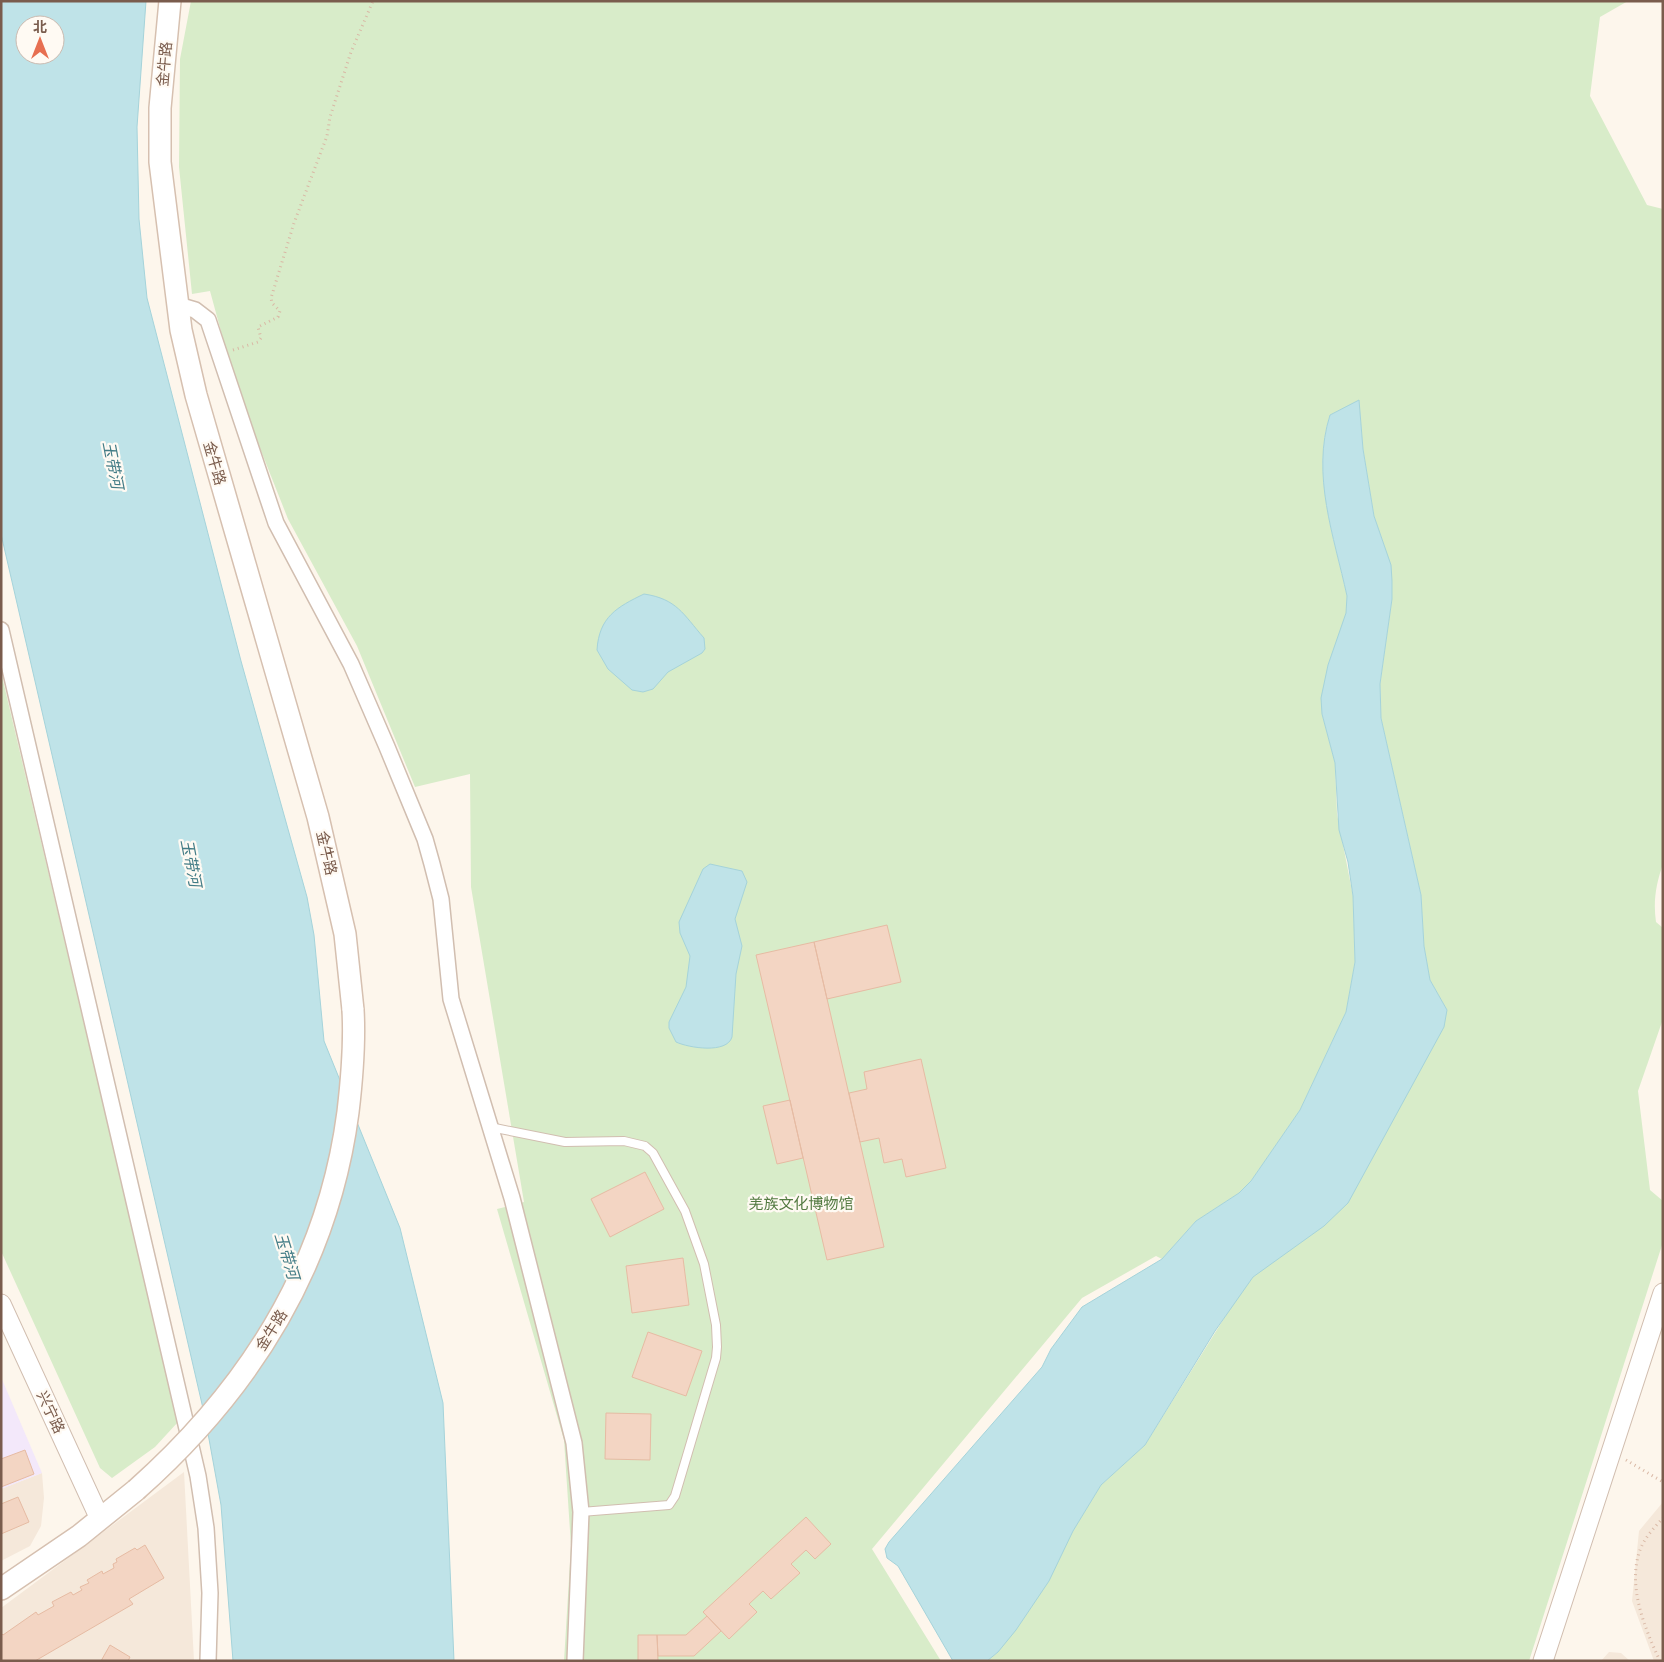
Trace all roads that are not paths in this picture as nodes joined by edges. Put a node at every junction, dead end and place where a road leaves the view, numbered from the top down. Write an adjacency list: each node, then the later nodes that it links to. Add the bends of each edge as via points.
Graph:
1 (170, 1): 2 (main road, 金牛路, via 160,108 160,162)
2 (178, 304): 4 (street, via 195,310 208,320 276,523 351,664 424,839 441,899 451,999); 8 (main road, 金牛路, bridge, via 196,395 318,817 345,934 353,1010 351,1089 339,1167 327,1211 299,1280 270,1334 224,1399 186,1445)
3 (1, 630): 10 (street, via 198,1476 206,1528 210,1593)
4 (490, 1128): 7 (street, via 561,1383 574,1443); 7 (lane, via 565,1142 624,1141 645,1146 653,1153 685,1211 704,1264 716,1325 716,1358 675,1496 669,1505)
5 (1663, 1293): 12 (street)
6 (1, 1304): 8 (street, 兴宁路)
7 (581, 1512): 11 (street)
8 (100, 1519): 9 (main road, 金牛路, via 31,1571)
9 (1, 1589)
10 (208, 1661)
11 (575, 1661)
12 (1543, 1661)

